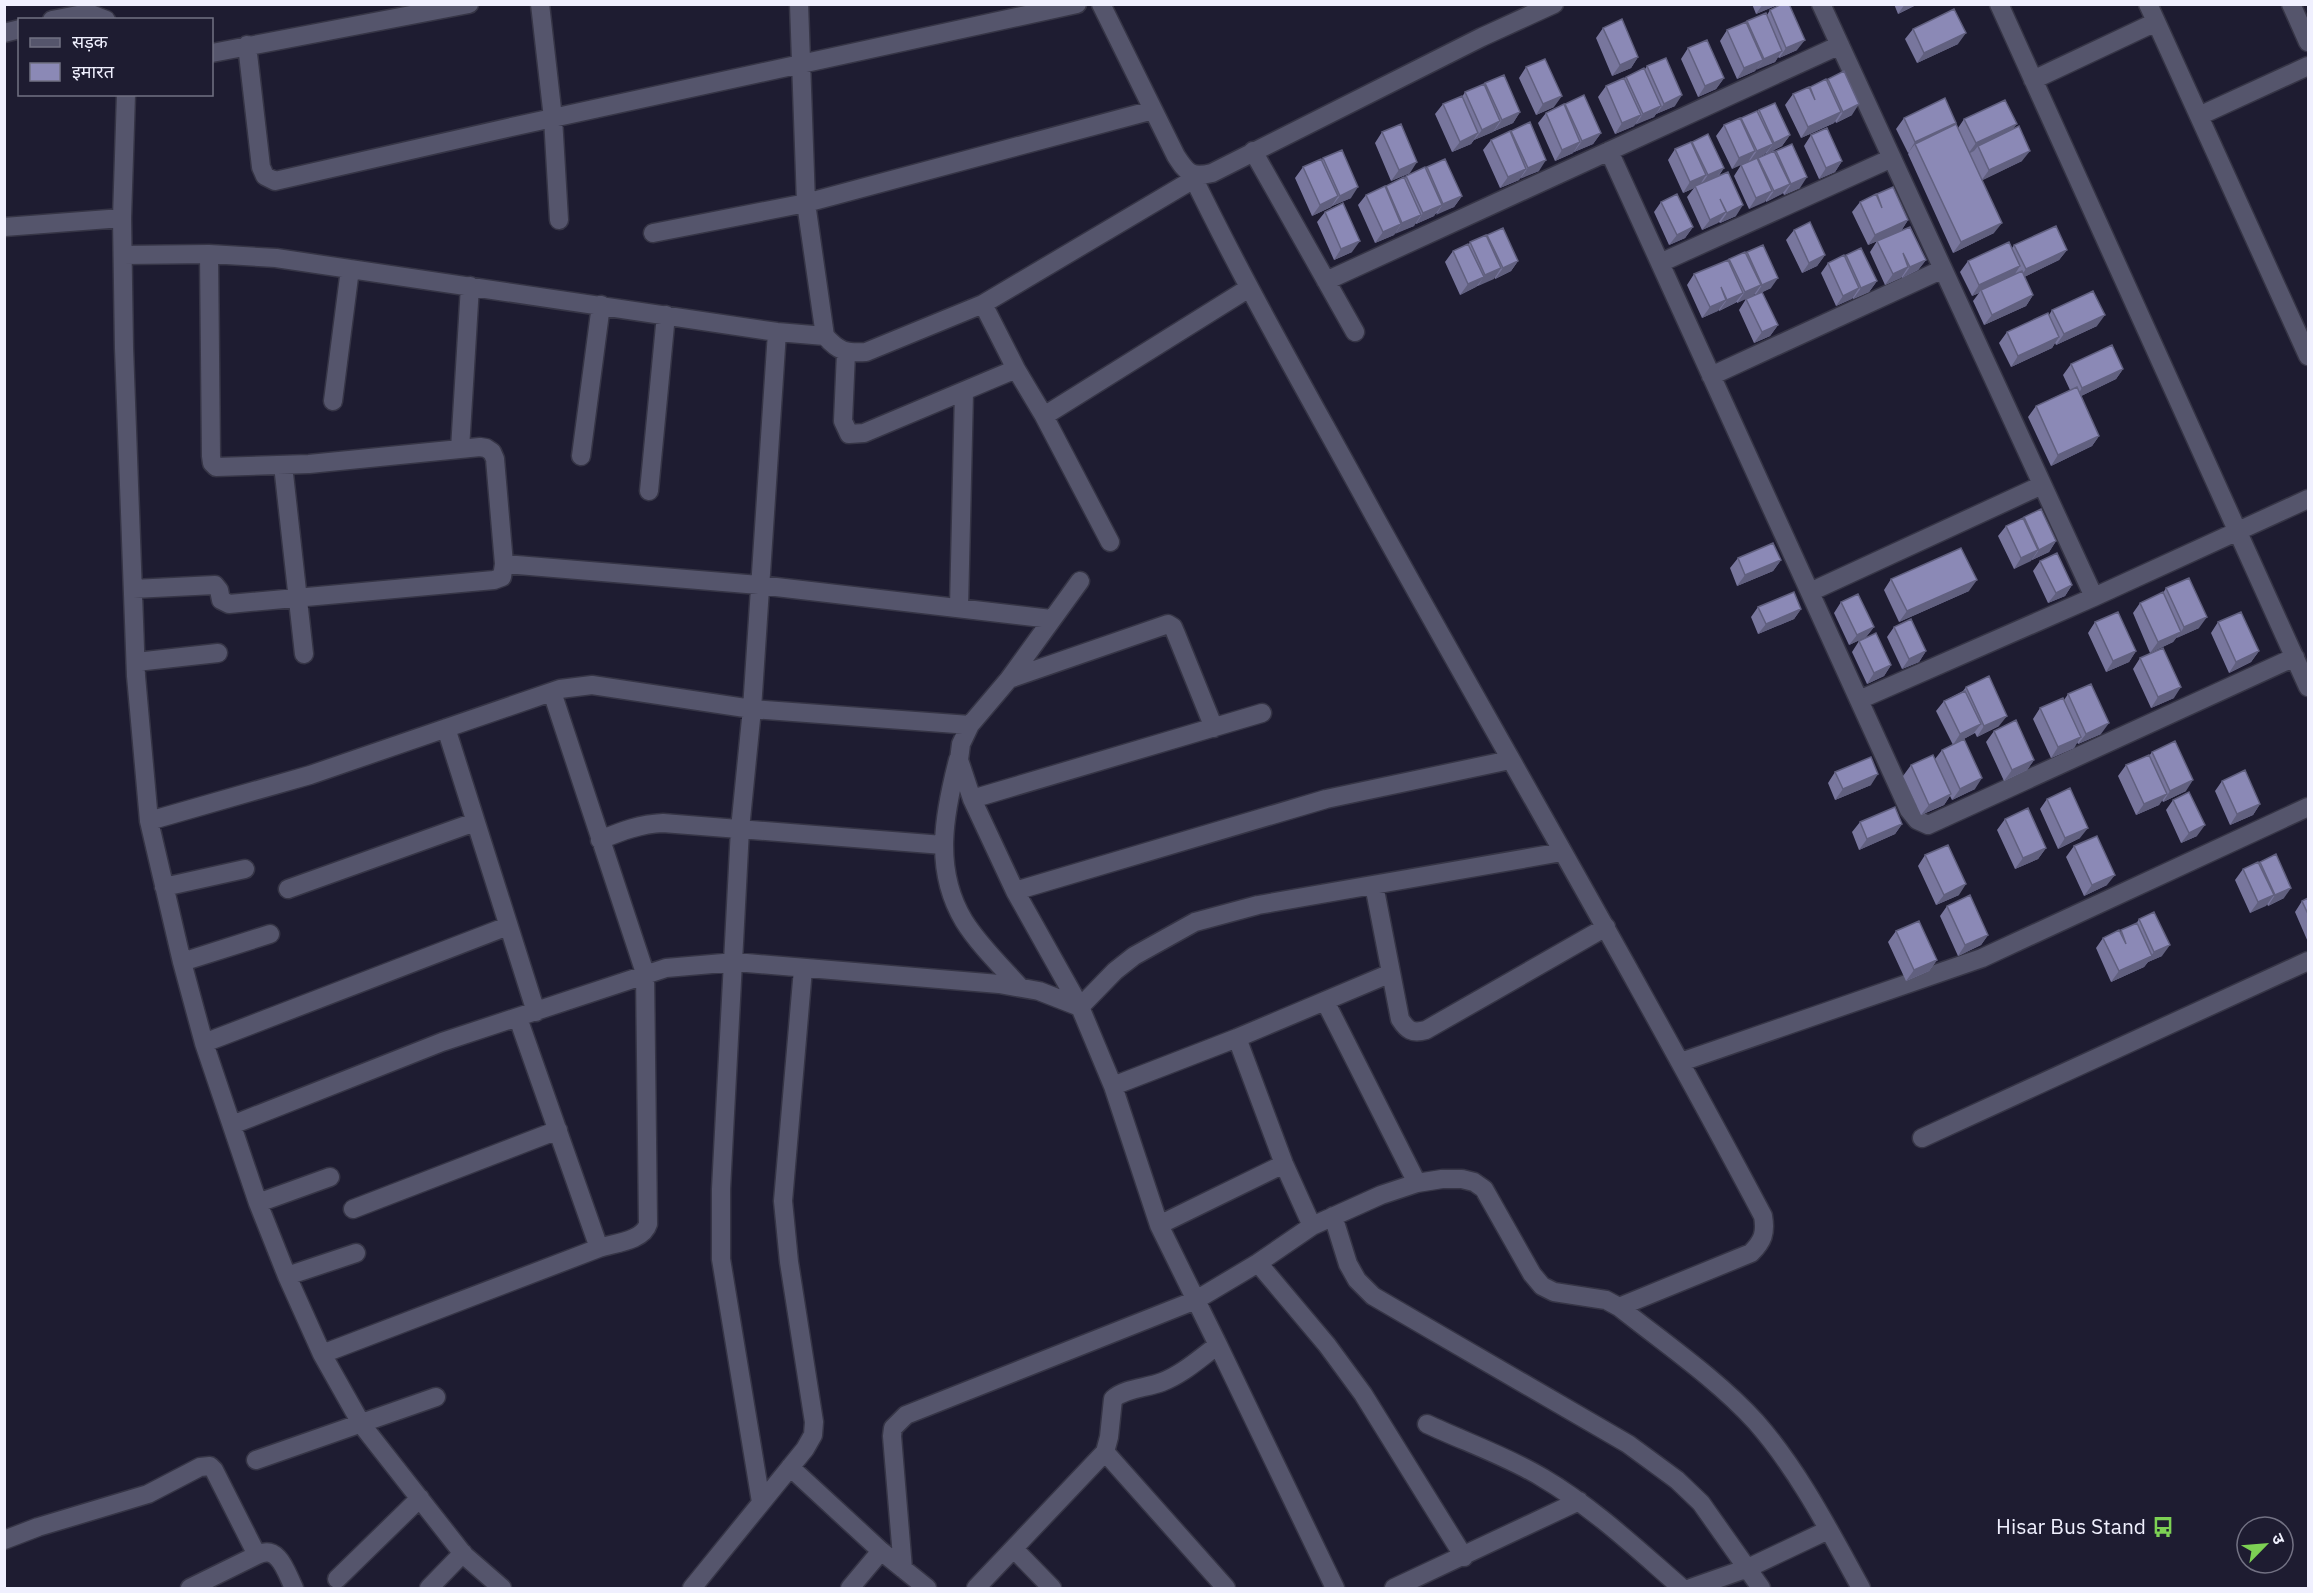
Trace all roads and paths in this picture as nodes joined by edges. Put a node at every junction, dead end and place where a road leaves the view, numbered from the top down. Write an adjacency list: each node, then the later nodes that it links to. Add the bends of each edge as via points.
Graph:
1 (469, 4): 11 (street)
2 (540, 4): 25 (street)
3 (799, 4): 19 (street)
4 (1077, 4): 19 (street)
5 (1101, 4): 23 (street)
6 (1554, 4): 26 (street)
7 (1821, 4): 17 (street)
8 (1999, 4): 21 (street)
9 (2148, 4): 14 (street)
10 (2291, 4): 15 (street)
11 (421, 9): 16 (street)
12 (62, 18): 13 (street, via 88,13)
13 (101, 18)
14 (2156, 22): 21 (street); 24 (street)
15 (2308, 42)
16 (248, 45): 18 (street); 25 (street, via 261,167 265,176 275,181)
17 (1840, 45): 27 (street); 28 (street)
18 (213, 53)
19 (800, 64): 25 (street); 30 (street)
20 (2308, 66): 24 (street)
21 (2033, 80): 63 (street)
22 (126, 96): 31 (street)
23 (1153, 110): 29 (street, via 1184,170); 30 (street)
24 (2199, 116): 49 (street)
25 (553, 118): 32 (street)
26 (1253, 151): 29 (street, via 1212,173); 40 (street)
27 (1608, 151): 37 (street); 40 (street)
28 (1892, 158): 37 (street); 39 (street)
29 (1193, 177): 42 (street); 43 (street)
30 (806, 203): 34 (street); 48 (street)
31 (122, 218): 33 (street); 36 (street)
32 (559, 220)
33 (4, 227)
34 (653, 233)
35 (209, 254): 36 (street); 38 (street, via 276,258); 59 (street, via 212,463 223,468)
36 (123, 255): 68 (street)
37 (1660, 263): 53 (street)
38 (350, 269): 41 (street); 55 (street)
39 (1943, 269): 53 (street); 60 (street)
40 (1326, 281): 47 (street)
41 (470, 286): 44 (street); 57 (street)
42 (1249, 288): 56 (street); 88 (street)
43 (982, 304): 50 (street, via 866,352); 52 (street)
44 (601, 305): 45 (street); 58 (street)
45 (666, 315): 46 (street); 61 (street)
46 (777, 332): 48 (street); 67 (street)
47 (1355, 332)
48 (825, 336): 50 (street)
49 (2304, 336): 51 (street)
50 (846, 352): 54 (street, via 843,421 849,434 864,433)
51 (2308, 356)
52 (1016, 369): 54 (street); 56 (street)
53 (1711, 376): 69 (street)
54 (964, 392): 72 (street)
55 (333, 401)
56 (1044, 416): 64 (street)
57 (460, 448): 59 (street); 65 (street, via 486,448 495,459)
58 (581, 456)
59 (283, 465): 71 (street)
60 (2042, 485): 69 (street); 70 (street)
61 (649, 491)
62 (2308, 499): 63 (street)
63 (2239, 532): 70 (street); 76 (street)
64 (1110, 542)
65 (504, 564): 67 (street); 71 (street, via 502,577 494,580)
66 (1080, 581): 73 (street)
67 (759, 585): 72 (street); 82 (street)
68 (133, 589): 71 (street, via 210,584 218,586 224,603); 77 (street)
69 (1810, 592): 81 (street)
70 (2094, 597): 81 (street)
71 (298, 599): 75 (street)
72 (959, 608): 73 (street)
73 (1051, 619): 78 (street)
74 (218, 653): 77 (street)
75 (304, 654)
76 (2295, 657): 79 (street); 81 (street, via 1928,825 1909,810)
77 (136, 662): 91 (street)
78 (1009, 679): 84 (street); 86 (street, via 1168,624 1173,627)
79 (2308, 687)
80 (552, 692): 82 (street, via 592,685); 85 (street); 94 (street)
81 (1859, 700)
82 (752, 709): 84 (street); 93 (street)
83 (1262, 714): 86 (street)
84 (970, 725): 87 (street)
85 (446, 728): 91 (street, via 310,775); 92 (street)
86 (1214, 728): 89 (street)
87 (958, 759): 89 (street); 95 (street)
88 (1510, 760): 96 (street); 101 (street, via 1326,799)
89 (972, 799): 101 (street)
90 (2308, 807): 118 (street, via 1982,958)
91 (149, 821): 99 (street)
92 (475, 822): 100 (street); 102 (street)
93 (740, 829): 94 (street, via 646,823); 95 (street); 107 (street)
94 (600, 840): 109 (street)
95 (942, 844): 111 (street, via 947,878 963,919)
96 (1563, 852): 98 (street); 103 (street)
97 (245, 869): 99 (street)
98 (1374, 885): 110 (street); 113 (street, via 1258,905 1195,922 1134,956)
99 (164, 887): 106 (street)
100 (288, 889)
101 (1015, 891): 113 (street)
102 (508, 926): 114 (street); 117 (street)
103 (1606, 927): 110 (street, via 1416,1033 1406,1029 1400,1018); 118 (street)
104 (270, 934): 106 (street)
105 (2308, 961): 122 (street)
106 (182, 962): 117 (street)
107 (735, 962): 108 (street); 109 (street); 147 (street, via 721,1189 722,1259)
108 (803, 969): 111 (street); 144 (street, via 783,1201 814,1422 813,1435)
109 (645, 973): 114 (street); 131 (street, via 648,1224 638,1237)
110 (1391, 973): 112 (street)
111 (1020, 987): 113 (street)
112 (1325, 1001): 116 (street); 125 (street)
113 (1080, 1007): 119 (street)
114 (536, 1012): 115 (street)
115 (518, 1018): 120 (street, via 442,1042); 121 (street)
116 (1237, 1038): 119 (street); 123 (street)
117 (204, 1043): 120 (street)
118 (1681, 1062): 136 (street, via 1763,1216 1765,1230 1761,1243 1751,1253)
119 (1113, 1086): 129 (street)
120 (232, 1125): 126 (street)
121 (558, 1130): 127 (street); 131 (street)
122 (1922, 1138)
123 (1284, 1164): 129 (street); 130 (street)
124 (330, 1177): 126 (street)
125 (1417, 1183): 128 (street); 136 (street, via 1462,1179 1474,1182 1484,1189 1542,1286 1554,1292 1606,1300)
126 (258, 1203): 134 (street)
127 (353, 1209)
128 (1333, 1216): 130 (street); 155 (street, via 1348,1264 1373,1296 1655,1461 1701,1503)
129 (1159, 1225): 135 (street)
130 (1312, 1226): 133 (street)
131 (599, 1248): 138 (street)
132 (356, 1253): 134 (street)
133 (1258, 1263): 135 (street); 154 (street, via 1363,1394)
134 (286, 1276): 138 (street)
135 (1196, 1300): 137 (street); 156 (street, via 899,1420 892,1436)
136 (1619, 1307): 148 (street, via 1754,1420 1788,1465)
137 (1218, 1345): 142 (street, via 1180,1373 1113,1399); 169 (street)
138 (322, 1354): 141 (street)
139 (436, 1397): 141 (street)
140 (1427, 1424): 146 (street, via 1540,1476)
141 (362, 1425): 143 (street); 145 (street)
142 (1105, 1452): 150 (street); 168 (street)
143 (256, 1460)
144 (790, 1467): 147 (street); 151 (street)
145 (420, 1498): 152 (street); 157 (street)
146 (1579, 1501): 154 (street); 170 (street)
147 (761, 1502): 163 (street)
148 (1828, 1530): 155 (street); 173 (street)
149 (4, 1540): 153 (street, via 148,1494 206,1466 214,1470)
150 (1014, 1549): 166 (street); 167 (street)
151 (881, 1551): 156 (street); 164 (street)
152 (463, 1553): 161 (street); 162 (street)
153 (257, 1555): 159 (street); 160 (street, via 274,1552)
154 (1464, 1557): 158 (street)
155 (1748, 1568): 171 (street); 172 (street)
156 (903, 1569): 165 (street)
157 (337, 1579)
158 (1404, 1586)
159 (190, 1588)
160 (294, 1588)
161 (429, 1588)
162 (502, 1588)
163 (692, 1588)
164 (850, 1588)
165 (927, 1588)
166 (976, 1588)
167 (1052, 1588)
168 (1226, 1588)
169 (1335, 1588)
170 (1682, 1588)
171 (1691, 1588)
172 (1761, 1588)
173 (1861, 1588)

